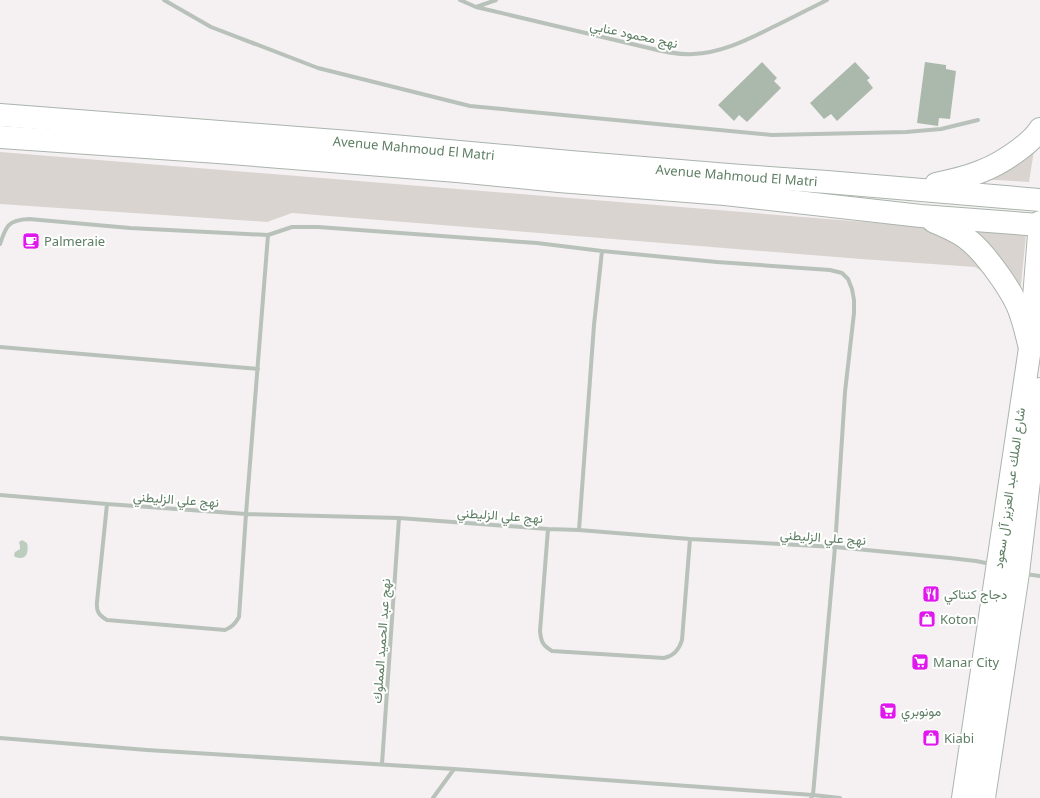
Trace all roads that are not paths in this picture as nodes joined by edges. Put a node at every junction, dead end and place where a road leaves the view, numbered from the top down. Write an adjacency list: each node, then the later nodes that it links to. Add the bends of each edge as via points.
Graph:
1 (164, 0): 7 (street, via 211,27 318,68 470,106 772,135 906,132 941,129)
2 (460, 0): 5 (street, نهج محمود عنابي)
3 (496, 0): 5 (street)
4 (827, 0): 5 (street, نهج محمود عنابي, via 747,40 719,50 694,54 667,53)
5 (476, 7)
6 (0, 115): 10 (main road, Avenue Mahmoud El Matri)
7 (978, 120)
8 (1040, 129): 10 (main road, via 1028,143 988,169 963,178)
9 (0, 137): 12 (main road, Avenue Mahmoud El Matri, via 449,170 725,194)
10 (912, 189): 11 (main road, Avenue Mahmoud El Matri)
11 (1040, 200)
12 (921, 216): 13 (main road, Avenue Mahmoud El Matri); 18 (main road, via 952,230 970,242 1000,276 1021,314)
13 (1040, 224): 18 (main road, شارع الملك عبد العزيز آل سعود)
14 (268, 234): 15 (street, via 130,228 29,219 10,223); 16 (street, via 292,227 318,227); 19 (street)
15 (0, 244)
16 (602, 250): 26 (street); 28 (street, via 830,270 842,273 848,279 854,300 854,313 845,392)
17 (0, 347): 19 (street)
18 (1030, 348): 29 (main road, شارع الملك عبد العزيز آل سعود)
19 (258, 369): 23 (street)
20 (1040, 389): 29 (main road, شارع الملك عبد العزيز آل سعود)
21 (0, 494): 22 (street, نهج علي الزليطني)
22 (107, 504): 23 (street, نهج علي الزليطني); 23 (street, via 96,608 98,613 107,620 225,630 232,628 239,617)
23 (246, 514): 24 (street, نهج علي الزليطني)
24 (399, 518): 25 (street, نهج علي الزليطني); 32 (street, نهج عبد الحميد المملوك)
25 (548, 529): 26 (street, نهج علي الزليطني); 27 (street, via 540,631 545,647 552,651 664,658 676,652 682,640)
26 (579, 530): 27 (street, نهج علي الزليطني)
27 (690, 539): 28 (street, نهج علي الزليطني)
28 (834, 547): 29 (street, نهج علي الزليطني, via 976,561); 34 (street)
29 (1008, 569): 30 (street, نهج علي الزليطني); 37 (main road, شارع الملك عبد العزيز آل سعود); 38 (main road, شارع الملك عبد العزيز آل سعود)
30 (1040, 576)
31 (0, 738): 32 (street)
32 (382, 764): 33 (street)
33 (454, 769): 34 (street); 35 (street)
34 (812, 796): 36 (street)
35 (433, 798)
36 (840, 798)
37 (963, 798)
38 (984, 798)

